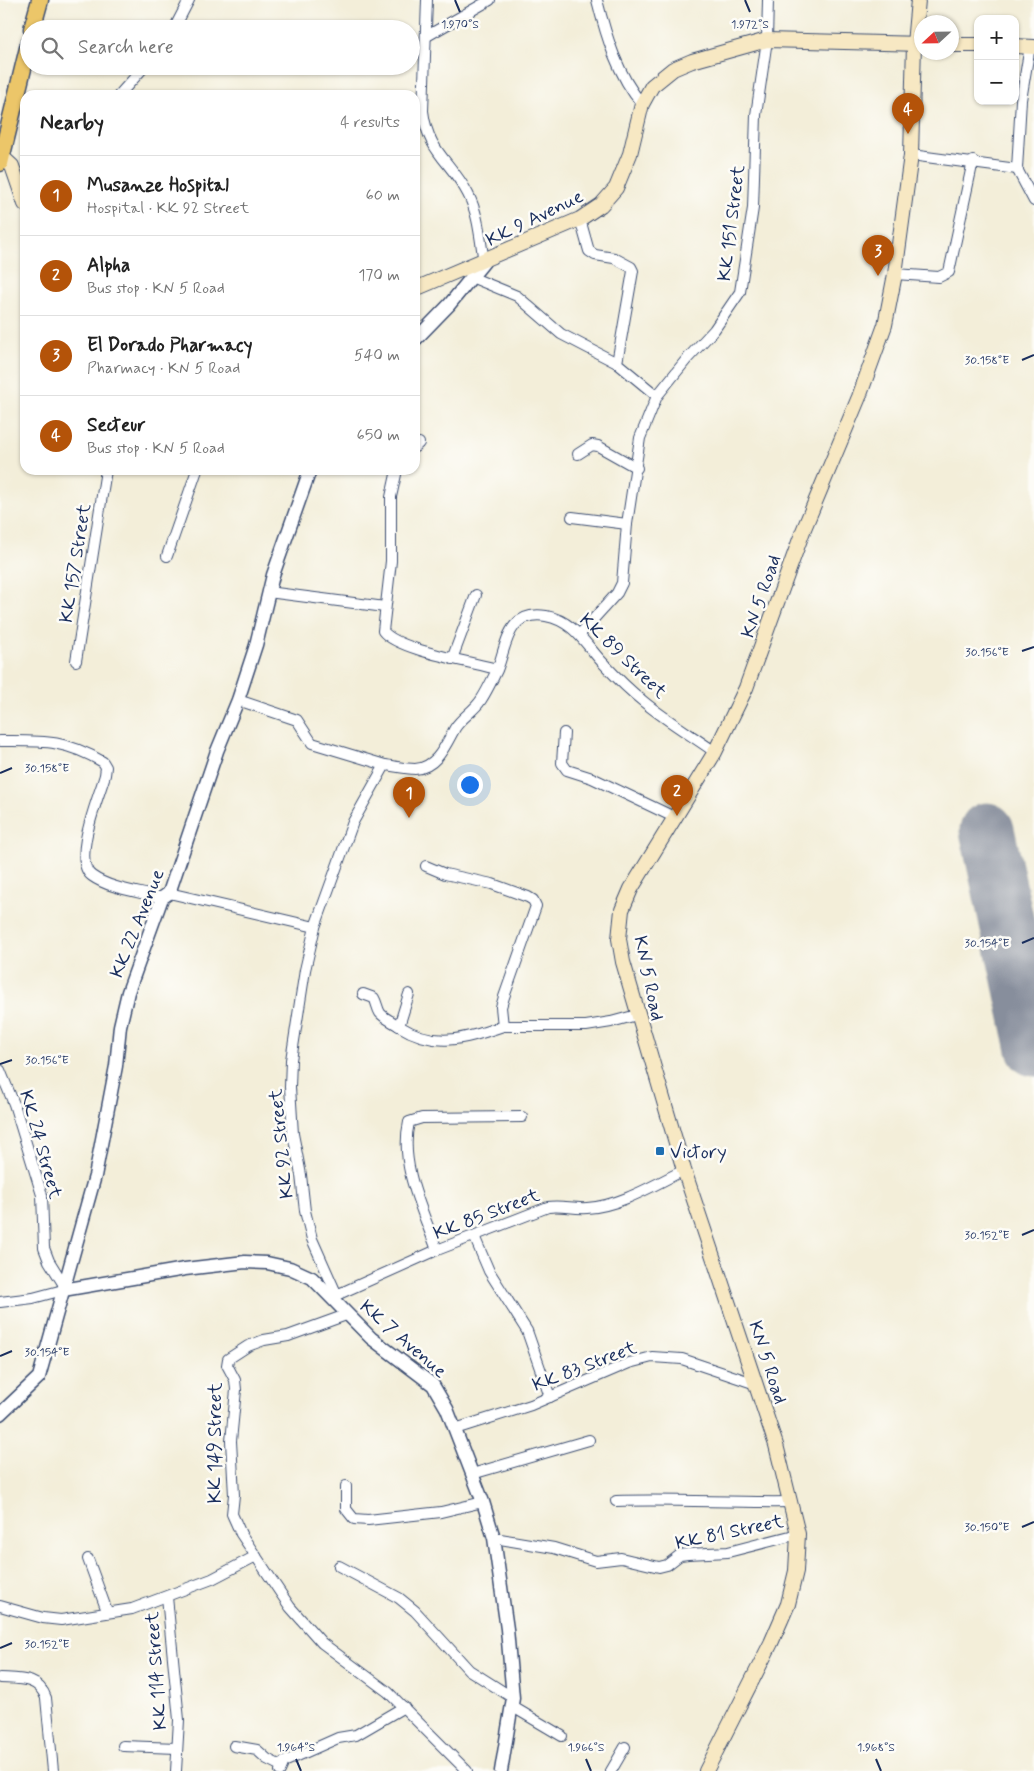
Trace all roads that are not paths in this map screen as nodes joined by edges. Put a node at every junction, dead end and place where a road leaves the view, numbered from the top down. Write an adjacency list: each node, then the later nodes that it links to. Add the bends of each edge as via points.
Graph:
1 (40, 0): 9 (highway)
2 (189, 0): 10 (street)
3 (427, 0): 11 (street)
4 (490, 0): 11 (street)
5 (597, 0): 22 (street, via 602,21 627,82)
6 (768, 0): 12 (street, KK 151 Street)
7 (918, 0): 8 (main road, KN 5 Road)
8 (918, 15)
9 (34, 20)
10 (179, 20)
11 (427, 36): 30 (street, via 425,126 437,153 473,204)
12 (767, 40): 13 (main road, KK 9 Avenue); 22 (main road, KK 9 Avenue, via 673,69 652,86); 36 (street, KK 151 Street, via 756,115 753,208 740,292 714,330)
13 (914, 44)
14 (959, 45): 15 (main road)
15 (974, 45)
16 (1019, 46): 17 (main road)
17 (1032, 46): 26 (street, via 1022,100)
18 (917, 60): 23 (main road, KN 5 Road)
19 (21, 75): 24 (highway)
20 (137, 75): 21 (street)
21 (123, 90)
22 (642, 104): 29 (main road, KK 9 Avenue, via 630,154 616,188 601,205)
23 (911, 155): 25 (street); 31 (main road, KN 5 Road)
24 (1, 158): 27 (main road, via 12,166)
25 (973, 161): 26 (street); 31 (street, via 949,272 939,277)
26 (1017, 168): 28 (street)
27 (20, 189)
28 (1034, 201)
29 (580, 219): 30 (main road, KK 9 Avenue); 35 (street, via 589,251 620,260 633,271)
30 (484, 262): 32 (street); 33 (main road, KK 9 Avenue)
31 (895, 274): 56 (main road, KN 5 Road, via 885,325 870,366 803,531 746,688)
32 (471, 278): 34 (street); 35 (street, via 517,296 561,334)
33 (420, 287)
34 (420, 334)
35 (617, 363): 36 (street)
36 (657, 396): 38 (street, KK 151 Street, via 640,438)
37 (578, 454): 38 (street, via 592,445 598,446)
38 (636, 468): 44 (street, KK 151 Street)
39 (105, 475): 51 (street, KK 157 Street)
40 (195, 475): 45 (street)
41 (308, 475): 46 (street, KK 22 Avenue)
42 (396, 475): 48 (street, via 391,497 391,561)
43 (572, 517): 44 (street)
44 (627, 524): 49 (street, KK 151 Street, via 622,583)
45 (167, 556)
46 (268, 592): 48 (street); 53 (street, KK 22 Avenue, via 256,645)
47 (476, 594): 50 (street)
48 (385, 607): 50 (street, via 382,624 387,636)
49 (580, 634): 52 (street, KK 89 Street, via 564,622 546,616 522,619 506,637); 56 (street, KK 89 Street, via 601,661 645,703)
50 (452, 659): 52 (street)
51 (76, 660)
52 (497, 670): 57 (street, KK 89 Street, via 480,702 455,728 444,751 415,769)
53 (238, 700): 57 (street, via 298,720 312,743); 60 (street, KK 22 Avenue)
54 (564, 733): 58 (street, via 562,763 567,770 592,778)
55 (0, 742): 60 (street, via 54,742 103,762 105,775 87,833 83,857 85,867 91,876 104,882)
56 (715, 752): 58 (main road, KN 5 Road)
57 (385, 764): 61 (street, KK 92 Street, via 353,822)
58 (676, 818): 64 (main road, KN 5 Road, via 631,889 622,910 620,939)
59 (426, 866): 66 (street, via 528,897 536,906 501,1007)
60 (165, 895): 61 (street); 72 (street, KK 22 Avenue, via 128,992 95,1176)
61 (315, 927): 73 (street, KK 92 Street, via 291,1060 290,1103 307,1220)
62 (363, 994): 65 (street, via 374,998 379,1012)
63 (409, 994): 65 (street)
64 (637, 1015): 66 (street, via 586,1026); 69 (main road, KN 5 Road)
65 (399, 1026): 66 (street, via 421,1037 442,1040)
66 (503, 1026)
67 (0, 1070): 72 (street, KK 24 Street, via 42,1195 44,1248)
68 (522, 1117): 71 (street, via 422,1118 409,1122 409,1160 415,1189)
69 (684, 1170): 70 (street, KK 85 Street, via 605,1204 586,1208 548,1207); 76 (main road, KN 5 Road)
70 (474, 1236): 71 (street, KK 85 Street); 77 (street, via 489,1271 527,1331)
71 (437, 1250): 73 (street, KK 85 Street)
72 (63, 1287): 73 (street, KK 7 Avenue, via 245,1262 290,1268 312,1278); 74 (street, via 34,1298); 78 (street, KK 22 Avenue, via 39,1377)
73 (334, 1295): 75 (street, KK 7 Avenue)
74 (0, 1302)
75 (346, 1315): 79 (street, KK 7 Avenue, via 392,1356 433,1385); 88 (street, KK 149 Street, via 288,1336 248,1346 227,1362 236,1390 231,1441 232,1514)
76 (756, 1384): 77 (street, KK 83 Street, via 682,1359 652,1357 629,1363); 85 (main road, KN 5 Road)
77 (550, 1397): 79 (street, KK 83 Street)
78 (0, 1414)
79 (454, 1429): 81 (street, KK 7 Avenue)
80 (589, 1440): 81 (street)
81 (472, 1474): 84 (street, KK 7 Avenue)
82 (346, 1486): 84 (street, via 346,1509 354,1519 441,1512)
83 (616, 1501): 85 (street)
84 (483, 1502): 87 (street, KK 7 Avenue)
85 (790, 1502): 86 (main road, KN 5 Road)
86 (798, 1534): 87 (street, KK 81 Street, via 728,1552 688,1554 659,1566 621,1558 596,1561 554,1548); 108 (main road, KN 5 Road, via 796,1571 788,1604)
87 (494, 1538): 95 (street, KK 7 Avenue)
88 (256, 1556): 91 (street, KK 114 Street); 96 (street, KK 149 Street, via 290,1607 322,1643)
89 (88, 1559): 93 (street)
90 (339, 1566): 95 (street, via 399,1598 469,1670)
91 (167, 1597): 93 (street, KK 114 Street, via 132,1609); 101 (street, KK 114 Street, via 180,1720)
92 (0, 1606): 93 (street, KK 114 Street, via 61,1620)
93 (107, 1611)
94 (0, 1678): 103 (street, via 32,1681 42,1687 46,1698)
95 (513, 1702): 97 (street); 106 (street, KK 7 Avenue)
96 (404, 1706): 102 (street, via 356,1735 338,1738 284,1762); 105 (street, KK 149 Street)
97 (562, 1736)
98 (123, 1746): 101 (street)
99 (234, 1746): 102 (street, via 257,1750)
100 (625, 1747): 107 (street)
101 (177, 1748): 104 (street, KK 114 Street)
102 (281, 1768)
103 (53, 1771)
104 (176, 1771)
105 (467, 1771)
106 (501, 1771)
107 (611, 1771)
108 (706, 1771)

